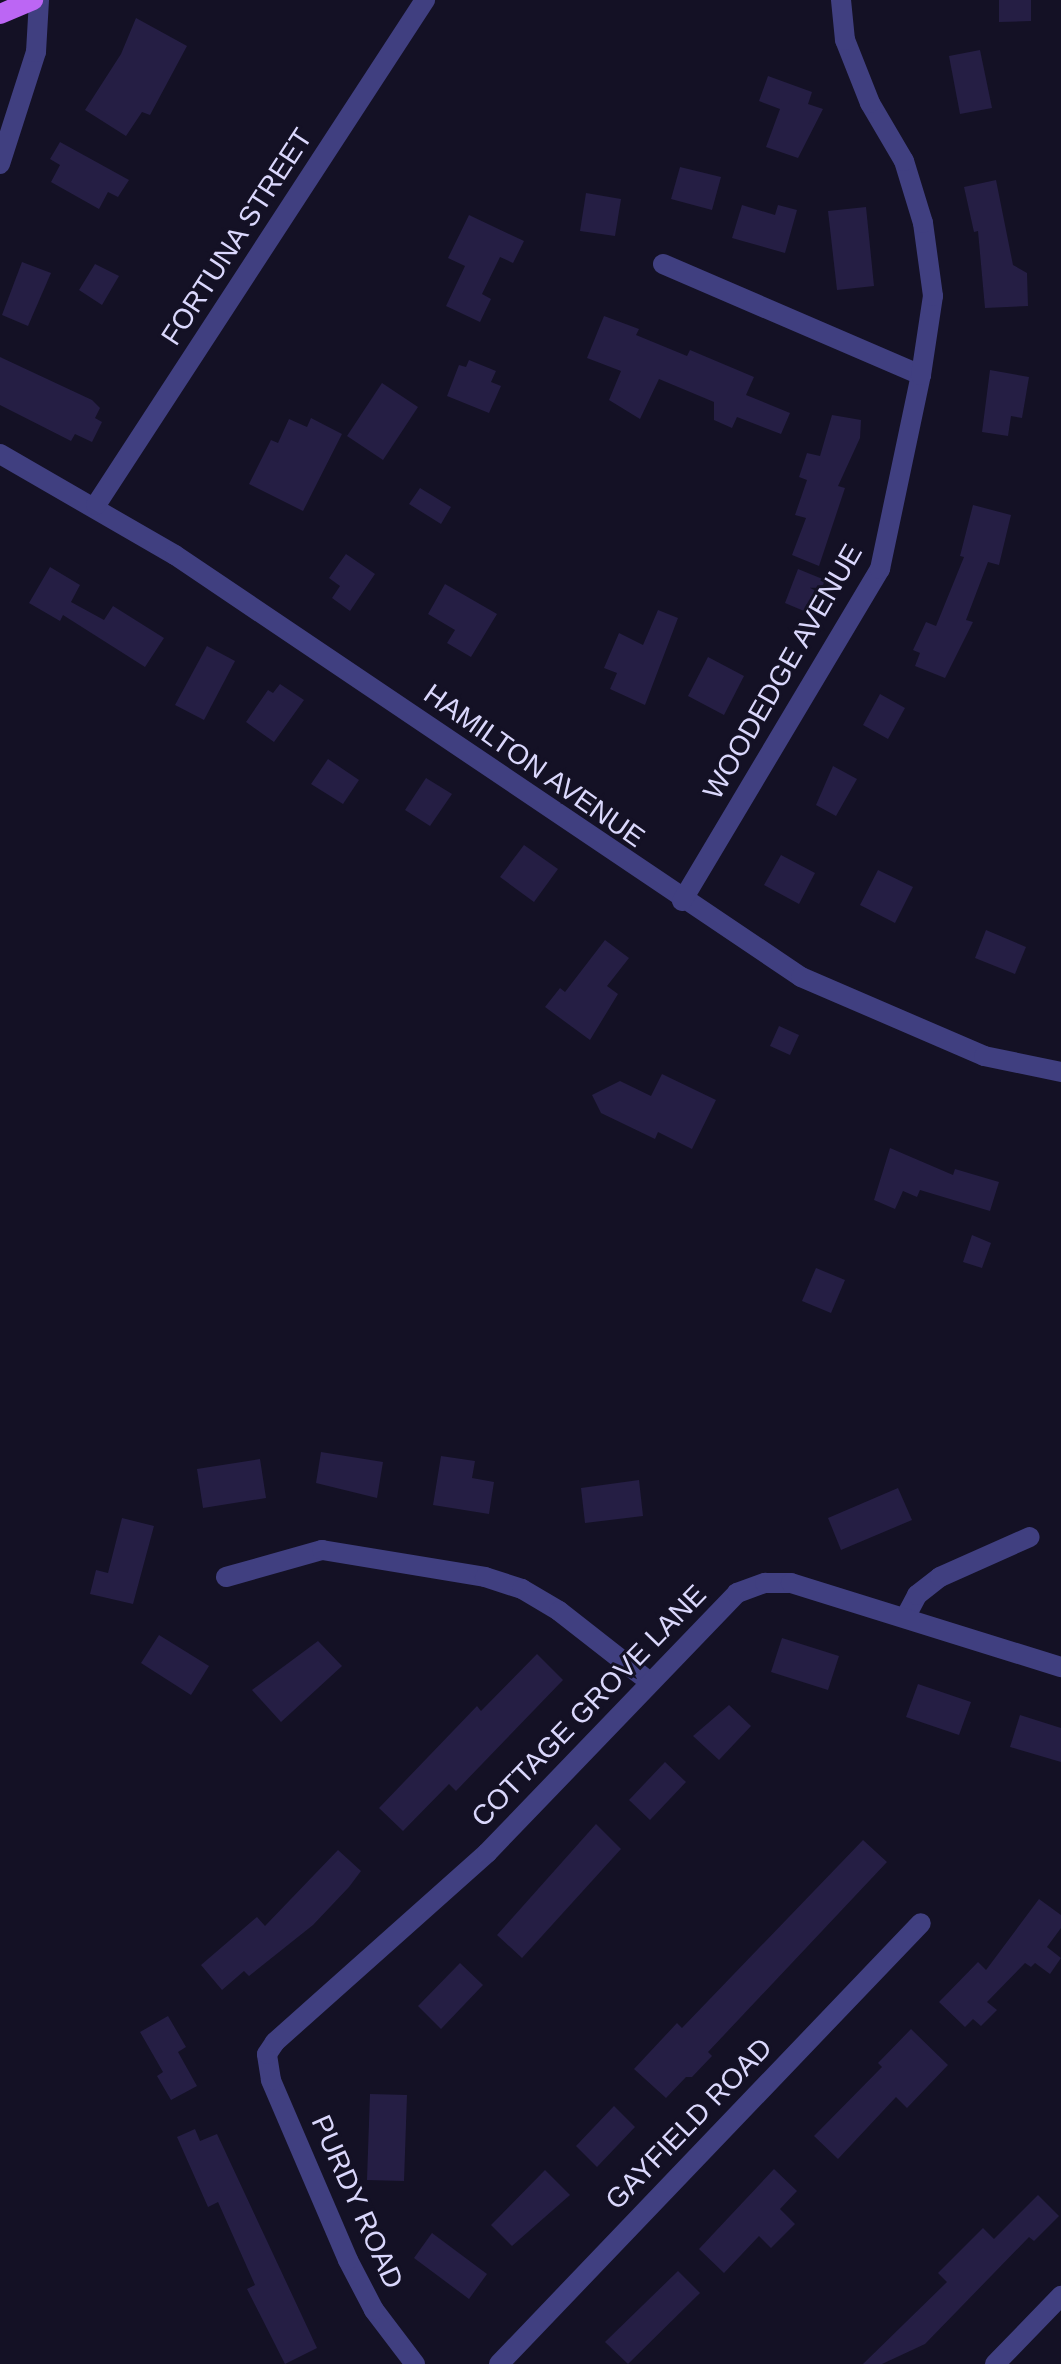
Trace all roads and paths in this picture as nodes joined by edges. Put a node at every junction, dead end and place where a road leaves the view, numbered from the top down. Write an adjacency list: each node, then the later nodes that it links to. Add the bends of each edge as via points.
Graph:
1 (33, 0): 5 (main road)
2 (39, 0): 6 (street, via 36,52)
3 (425, 0): 10 (street, FORTUNA STREET)
4 (841, 0): 8 (street, WOODEDGE AVENUE, via 845,40 870,103 904,161 923,223 933,296)
5 (0, 14)
6 (0, 164)
7 (663, 264): 8 (street)
8 (921, 375): 11 (street, WOODEDGE AVENUE, via 880,569)
9 (0, 454): 10 (street, HAMILTON AVENUE)
10 (96, 505): 11 (street, HAMILTON AVENUE)
11 (682, 901): 12 (street, HAMILTON AVENUE, via 801,977 899,1023 984,1056)
12 (1061, 1072)
13 (1030, 1537): 15 (street, via 940,1577 917,1595)
14 (226, 1577): 17 (street, via 322,1550 485,1577 522,1589 559,1611)
15 (906, 1616): 16 (street, COTTAGE GROVE LANE); 17 (street, COTTAGE GROVE LANE, via 791,1583 765,1583 725,1602)
16 (1061, 1667)
17 (650, 1682): 19 (street, COTTAGE GROVE LANE, via 487,1853 284,2033)
18 (921, 1923): 22 (street, GAYFIELD ROAD)
19 (267, 2054): 21 (street, PURDY ROAD, via 271,2080 348,2260 374,2310)
20 (1061, 2296): 23 (street)
21 (415, 2364)
22 (499, 2364)
23 (995, 2364)

